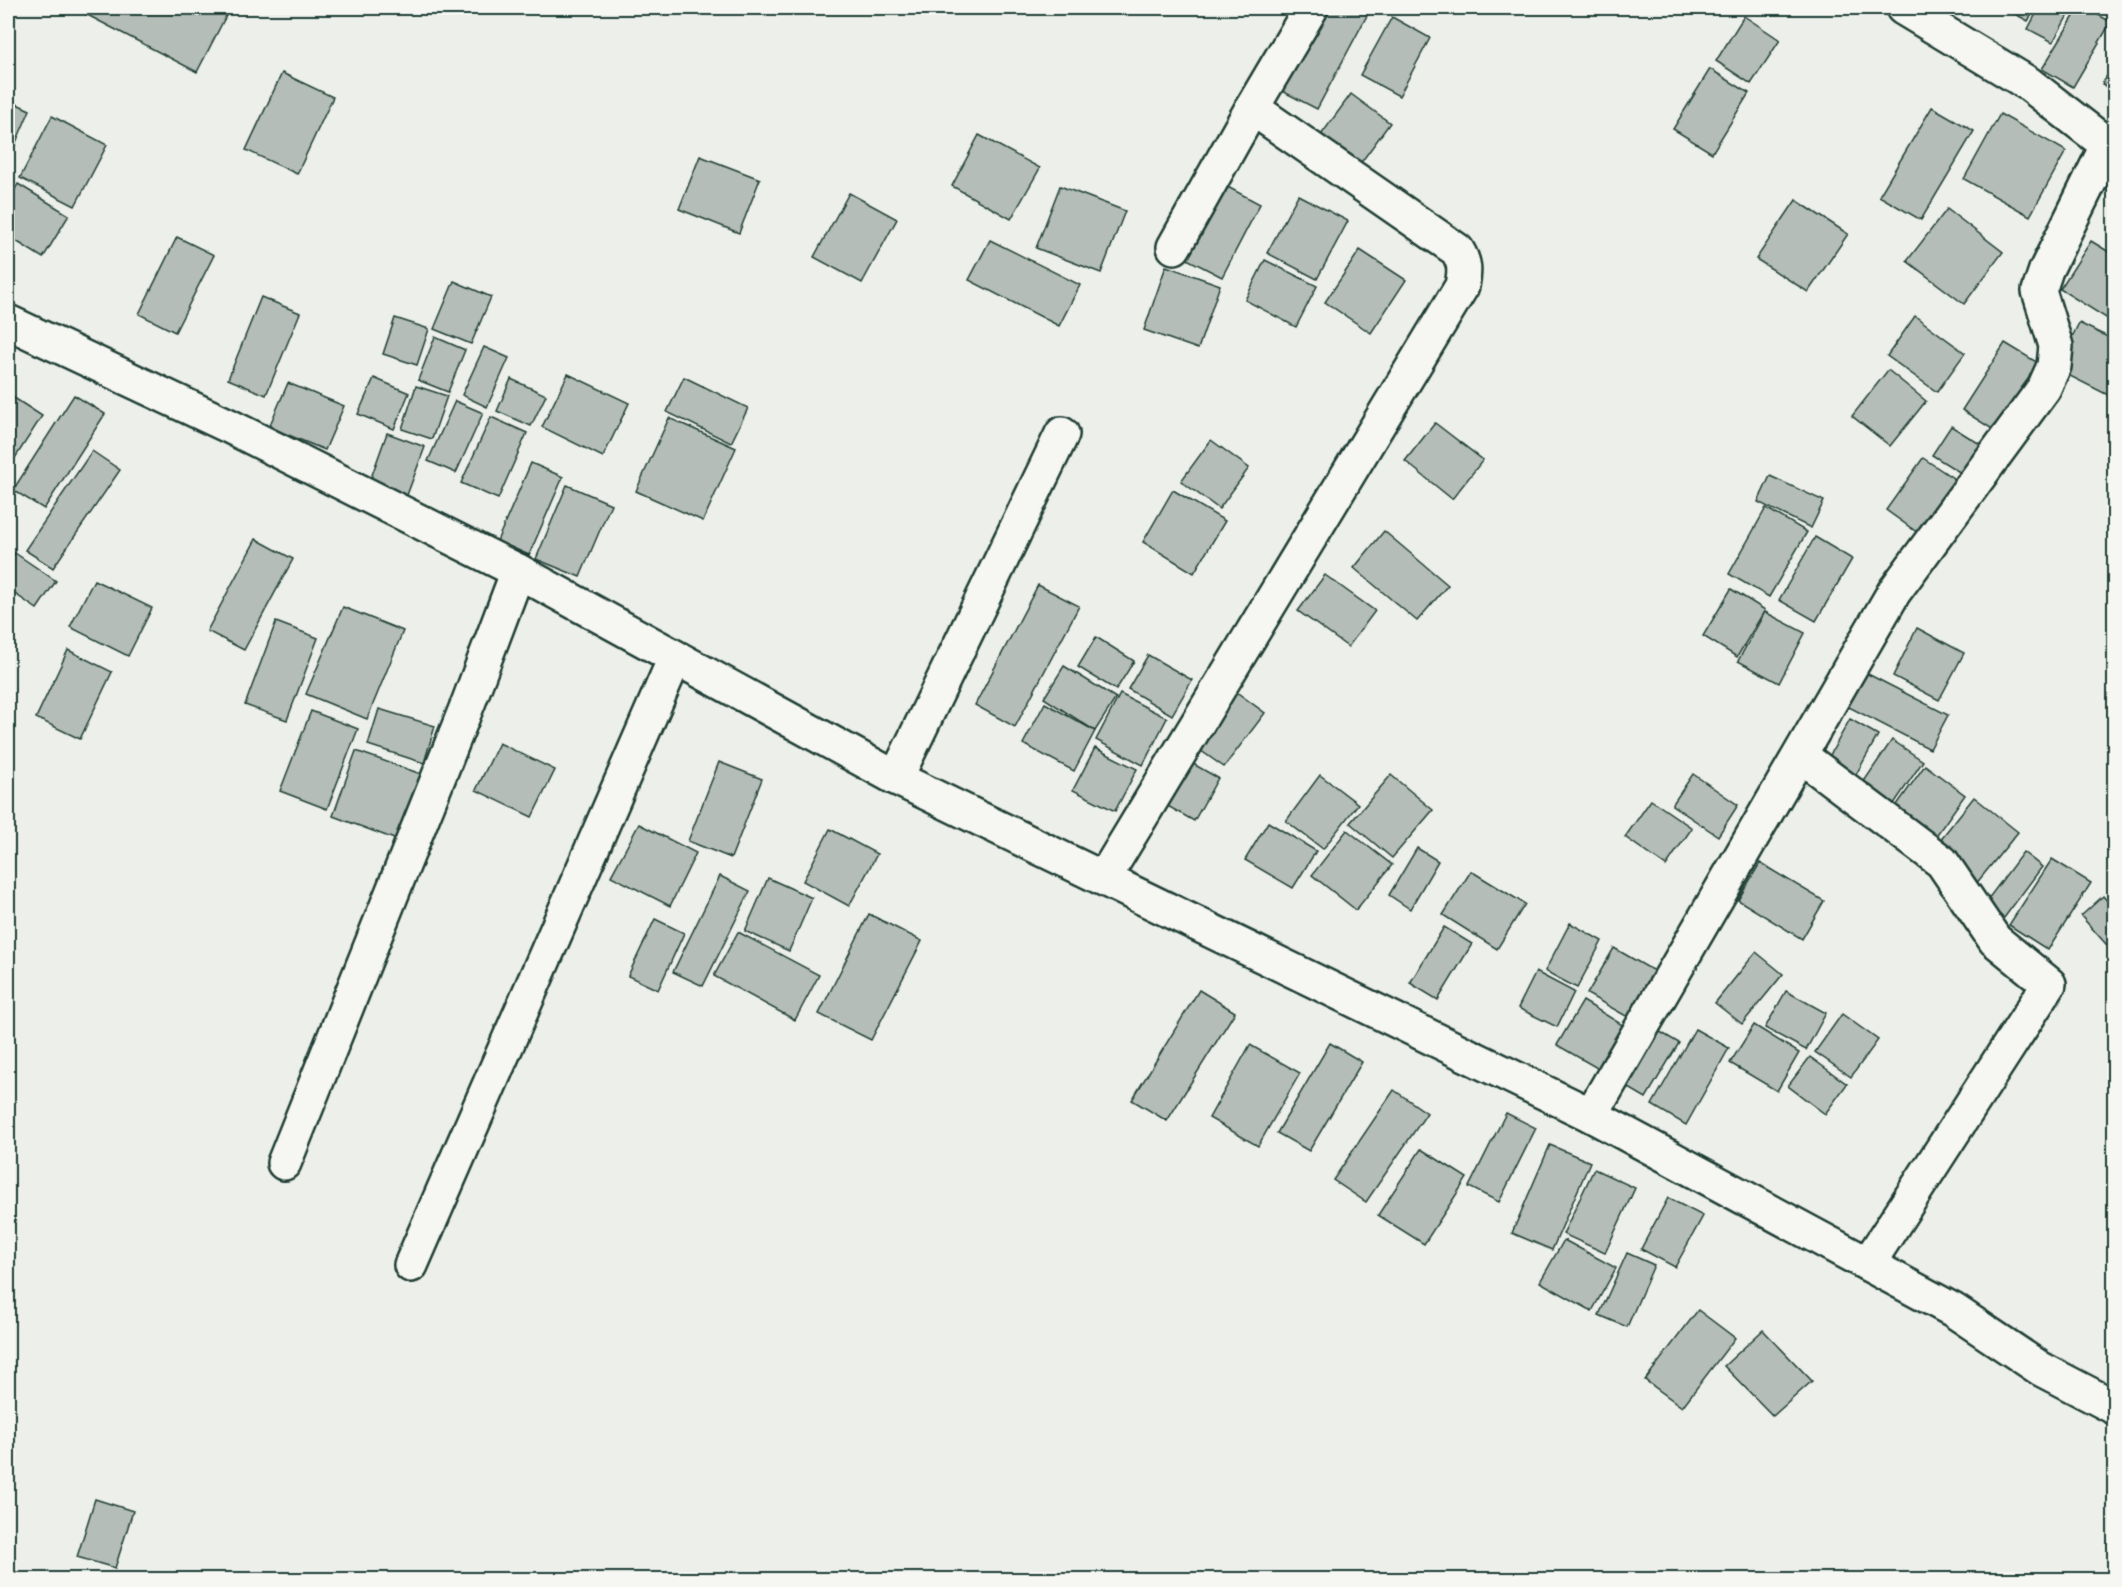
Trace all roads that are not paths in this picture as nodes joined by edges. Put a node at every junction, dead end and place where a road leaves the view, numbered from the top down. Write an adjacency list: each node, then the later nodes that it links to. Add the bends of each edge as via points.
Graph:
1 (1311, 8): 3 (street)
2 (1903, 8): 4 (street, via 2029,84)
3 (1252, 108): 5 (street); 12 (street, via 1457,250 1465,262 1462,286)
4 (2111, 148): 10 (street, via 2046,270 2039,291 2056,346 2054,366 2044,388 1894,592)
5 (1174, 247)
6 (8, 322): 8 (street, via 229,426)
7 (1062, 434): 11 (street)
8 (518, 572): 9 (street); 14 (street)
9 (675, 658): 11 (street); 16 (street)
10 (1801, 756): 13 (street); 15 (street, via 1942,862 1995,940 2049,984)
11 (896, 778): 12 (street)
12 (1104, 878): 13 (street)
13 (1591, 1115): 15 (street)
14 (284, 1163)
15 (1868, 1263): 17 (street, via 1953,1310 2041,1369)
16 (411, 1264)
17 (2115, 1407)

